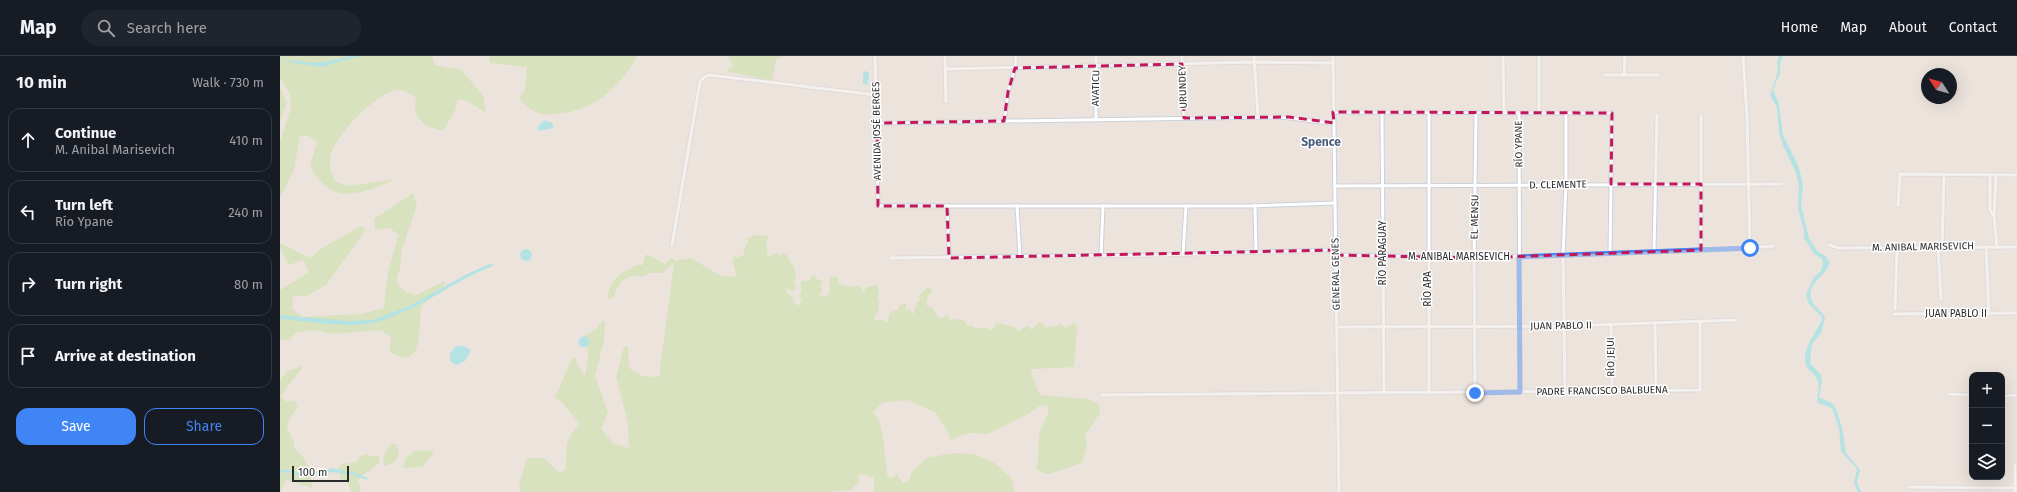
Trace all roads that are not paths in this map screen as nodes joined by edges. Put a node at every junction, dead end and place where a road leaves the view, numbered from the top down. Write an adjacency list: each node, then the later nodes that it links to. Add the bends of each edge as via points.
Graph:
1 (875, 56): 21 (street, AVENIDA JOSÉ BERGES)
2 (945, 56): 17 (street)
3 (1016, 56): 16 (street)
4 (1096, 56): 15 (street, AVATICU)
5 (1182, 56): 14 (street, URUNDEY)
6 (1254, 56): 12 (street)
7 (1333, 56): 13 (street, GENERAL GENES)
8 (1503, 56): 27 (street)
9 (1539, 56): 29 (street)
10 (1625, 56): 19 (street)
11 (1743, 56): 47 (street)
12 (1254, 62): 13 (street); 14 (street); 33 (street)
13 (1333, 63): 23 (street, GENERAL GENES)
14 (1182, 64): 15 (street); 34 (street, URUNDEY)
15 (1096, 66): 16 (street); 35 (street, AVATICU)
16 (1015, 68): 17 (street); 36 (street)
17 (945, 69): 22 (street)
18 (1604, 75): 19 (street)
19 (1624, 75): 20 (street)
20 (1660, 75)
21 (876, 95): 37 (street, AVENIDA JOSÉ BERGES); 62 (street, via 709,75 704,77 700,82)
22 (946, 102)
23 (1334, 112): 24 (street); 38 (street, GENERAL GENES)
24 (1382, 112): 25 (street); 50 (street, RÍO PARAGUAY)
25 (1430, 112): 26 (street); 51 (street, RÍO APA)
26 (1476, 112): 27 (street); 52 (street, EL MENSU)
27 (1504, 113): 28 (street)
28 (1519, 113): 29 (street); 53 (street, RÍO YPANE)
29 (1539, 113): 30 (street)
30 (1566, 113): 43 (street); 44 (street, via 1612,113)
31 (1657, 115): 45 (street)
32 (1701, 116): 46 (street)
33 (1258, 117): 34 (street); 38 (street, via 1289,117)
34 (1184, 118): 35 (street)
35 (1096, 120): 36 (street)
36 (1004, 121): 37 (street)
37 (876, 123): 56 (street, AVENIDA JOSÉ BERGES, via 878,206)
38 (1334, 123): 49 (street, GENERAL GENES)
39 (1944, 174): 40 (street); 60 (street, via 1900,174); 70 (street)
40 (1990, 175): 41 (street); 61 (street, via 1990,210)
41 (1996, 175): 42 (street); 61 (street)
42 (2017, 175)
43 (1566, 184): 44 (street, D. CLEMENTE); 53 (street, D. CLEMENTE); 79 (street)
44 (1611, 184): 45 (street, D. CLEMENTE); 75 (street)
45 (1656, 184): 46 (street, D. CLEMENTE); 74 (street)
46 (1701, 184): 47 (street, D. CLEMENTE); 72 (street)
47 (1748, 184): 48 (street, D. CLEMENTE); 68 (street)
48 (1782, 184)
49 (1334, 186): 50 (street, D. CLEMENTE); 54 (street, GENERAL GENES)
50 (1383, 186): 51 (street, D. CLEMENTE); 81 (street, RÍO PARAGUAY)
51 (1429, 186): 52 (street, D. CLEMENTE); 85 (street, RÍO APA)
52 (1476, 186): 53 (street, D. CLEMENTE); 86 (street, EL MENSU)
53 (1520, 186): 82 (street, RÍO YPANE)
54 (1335, 203): 55 (street); 71 (street, GENERAL GENES)
55 (1255, 205): 59 (street); 73 (street)
56 (947, 206): 57 (street); 84 (street)
57 (1017, 206): 58 (street); 80 (street)
58 (1103, 206): 59 (street); 78 (street)
59 (1186, 206): 76 (street)
60 (1898, 206)
61 (1994, 216): 66 (street)
62 (672, 245)
63 (1829, 245): 69 (street, M. ANIBAL MARISEVICH, via 1839,248)
64 (1773, 246): 68 (street, M. ANIBAL MARISEVICH)
65 (1986, 247): 66 (street, M. ANIBAL MARISEVICH); 70 (street, M. ANIBAL MARISEVICH); 90 (street)
66 (1997, 247): 67 (street, M. ANIBAL MARISEVICH)
67 (2017, 247)
68 (1750, 248): 72 (street, M. ANIBAL MARISEVICH)
69 (1897, 248): 70 (street, M. ANIBAL MARISEVICH); 88 (street)
70 (1940, 248): 87 (street)
71 (1336, 250): 73 (street); 77 (street, GENERAL GENES)
72 (1701, 250): 74 (street, M. ANIBAL MARISEVICH)
73 (1256, 252): 76 (street)
74 (1654, 252): 75 (street, M. ANIBAL MARISEVICH)
75 (1610, 254): 79 (street, M. ANIBAL MARISEVICH)
76 (1183, 255): 78 (street)
77 (1336, 255): 81 (street, M. ANIBAL MARISEVICH); 98 (street, GENERAL GENES)
78 (1101, 256): 80 (street)
79 (1563, 256): 82 (street, M. ANIBAL MARISEVICH); 97 (street)
80 (1020, 257): 84 (street)
81 (1383, 257): 85 (street, M. ANIBAL MARISEVICH); 101 (street, RÍO PARAGUAY)
82 (1519, 257): 86 (street, M. ANIBAL MARISEVICH); 96 (street, RÍO YPANE)
83 (891, 258): 84 (street)
84 (949, 258)
85 (1428, 258): 86 (street, M. ANIBAL MARISEVICH); 99 (street, RÍO APA)
86 (1474, 258): 100 (street, EL MENSU)
87 (1941, 299)
88 (1895, 309)
89 (1894, 314): 90 (street, JUAN PABLO II)
90 (1989, 314): 91 (street, JUAN PABLO II)
91 (2017, 314)
92 (1737, 320): 93 (street, JUAN PABLO II)
93 (1700, 321): 94 (street, JUAN PABLO II); 103 (street, PADRE FRANCISCO BALBUENA, via 1700,390)
94 (1655, 323): 95 (street, JUAN PABLO II); 103 (street)
95 (1611, 324): 97 (street, JUAN PABLO II); 102 (street, RÍO JEJUI)
96 (1520, 326): 97 (street, JUAN PABLO II); 100 (street, JUAN PABLO II); 105 (street, RÍO YPANE)
97 (1564, 326): 104 (street)
98 (1337, 327): 101 (street, JUAN PABLO II); 106 (street, GENERAL GENES)
99 (1428, 327): 100 (street, JUAN PABLO II); 101 (street, JUAN PABLO II); 108 (street, RÍO APA)
100 (1474, 327): 109 (street, EL MENSU)
101 (1384, 328): 107 (street, RÍO PARAGUAY)
102 (1612, 390): 103 (street, PADRE FRANCISCO BALBUENA); 104 (street, PADRE FRANCISCO BALBUENA)
103 (1656, 390)
104 (1565, 391): 105 (street, PADRE FRANCISCO BALBUENA)
105 (1520, 392): 109 (street, PADRE FRANCISCO BALBUENA)
106 (1336, 393): 107 (street, PADRE FRANCISCO BALBUENA); 111 (street, PADRE FRANCISCO BALBUENA); 119 (street, GENERAL GENES)
107 (1384, 393): 108 (street, PADRE FRANCISCO BALBUENA)
108 (1429, 393): 109 (street, PADRE FRANCISCO BALBUENA)
109 (1475, 393)
110 (1948, 394): 112 (street)
111 (1101, 395)
112 (1969, 395)
113 (2017, 395): 114 (street)
114 (2005, 396)
115 (2015, 464): 118 (street)
116 (1909, 488): 117 (street)
117 (1936, 488): 118 (street); 120 (street)
118 (2016, 489)
119 (1339, 492)
120 (1936, 492)

